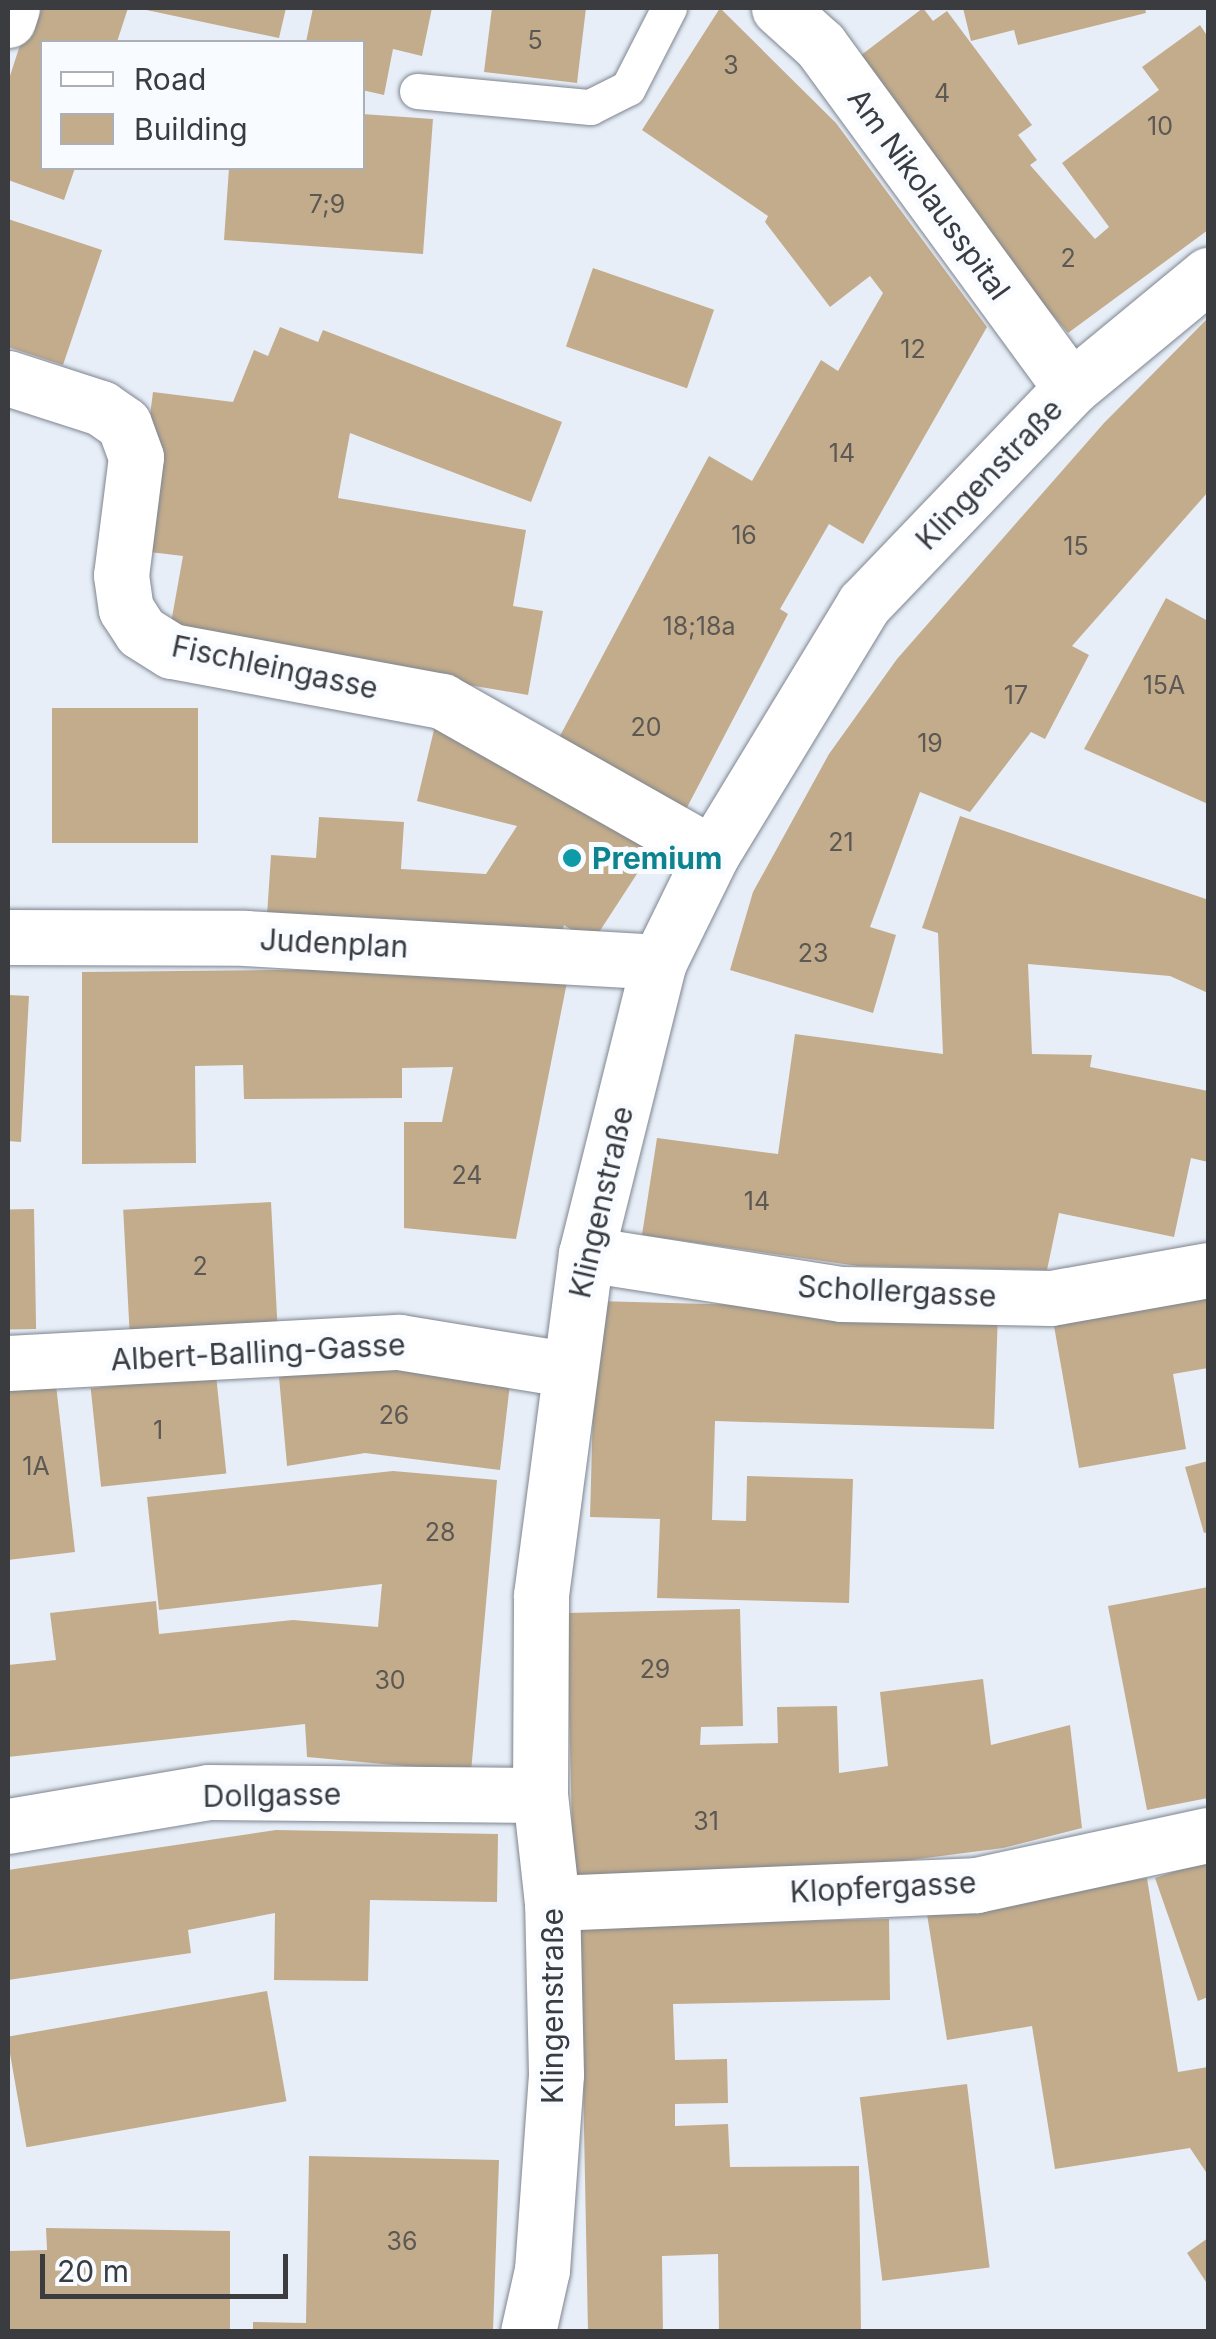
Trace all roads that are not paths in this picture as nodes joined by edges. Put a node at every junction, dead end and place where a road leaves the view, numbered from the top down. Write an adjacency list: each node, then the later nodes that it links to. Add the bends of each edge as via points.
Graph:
1 (12, 8): 4 (street)
2 (669, 8): 5 (lane, via 628,88 590,108)
3 (779, 8): 8 (street, Am Nikolausspital, via 820,46)
4 (8, 20)
5 (417, 92)
6 (1208, 275): 8 (street, Klingenstraße)
7 (8, 378): 9 (street, Fischleingasse, via 101,408 124,424 136,458 121,575 126,609 142,632 172,651 442,702)
8 (1071, 388): 9 (street, Klingenstraße, via 864,604)
9 (712, 854): 11 (street, Klingenstraße)
10 (8, 938): 11 (street, Judenplan, via 245,938)
11 (659, 962): 12 (street, Klingenstraße)
12 (586, 1254): 13 (street, Schollergasse, via 861,1295 1051,1298); 15 (street, Klingenstraße)
13 (1208, 1270)
14 (8, 1363): 15 (street, Albert-Balling-Gasse, via 399,1342)
15 (566, 1369): 16 (street, Klingenstraße, via 541,1595)
16 (540, 1795): 17 (street, Dollgasse, via 208,1792); 19 (street, Klingenstraße)
17 (8, 1826)
18 (1208, 1835): 19 (street, Klopfergasse, via 976,1884)
19 (552, 1903): 20 (street, Klingenstraße, via 556,2074 542,2270)
20 (528, 2332)

